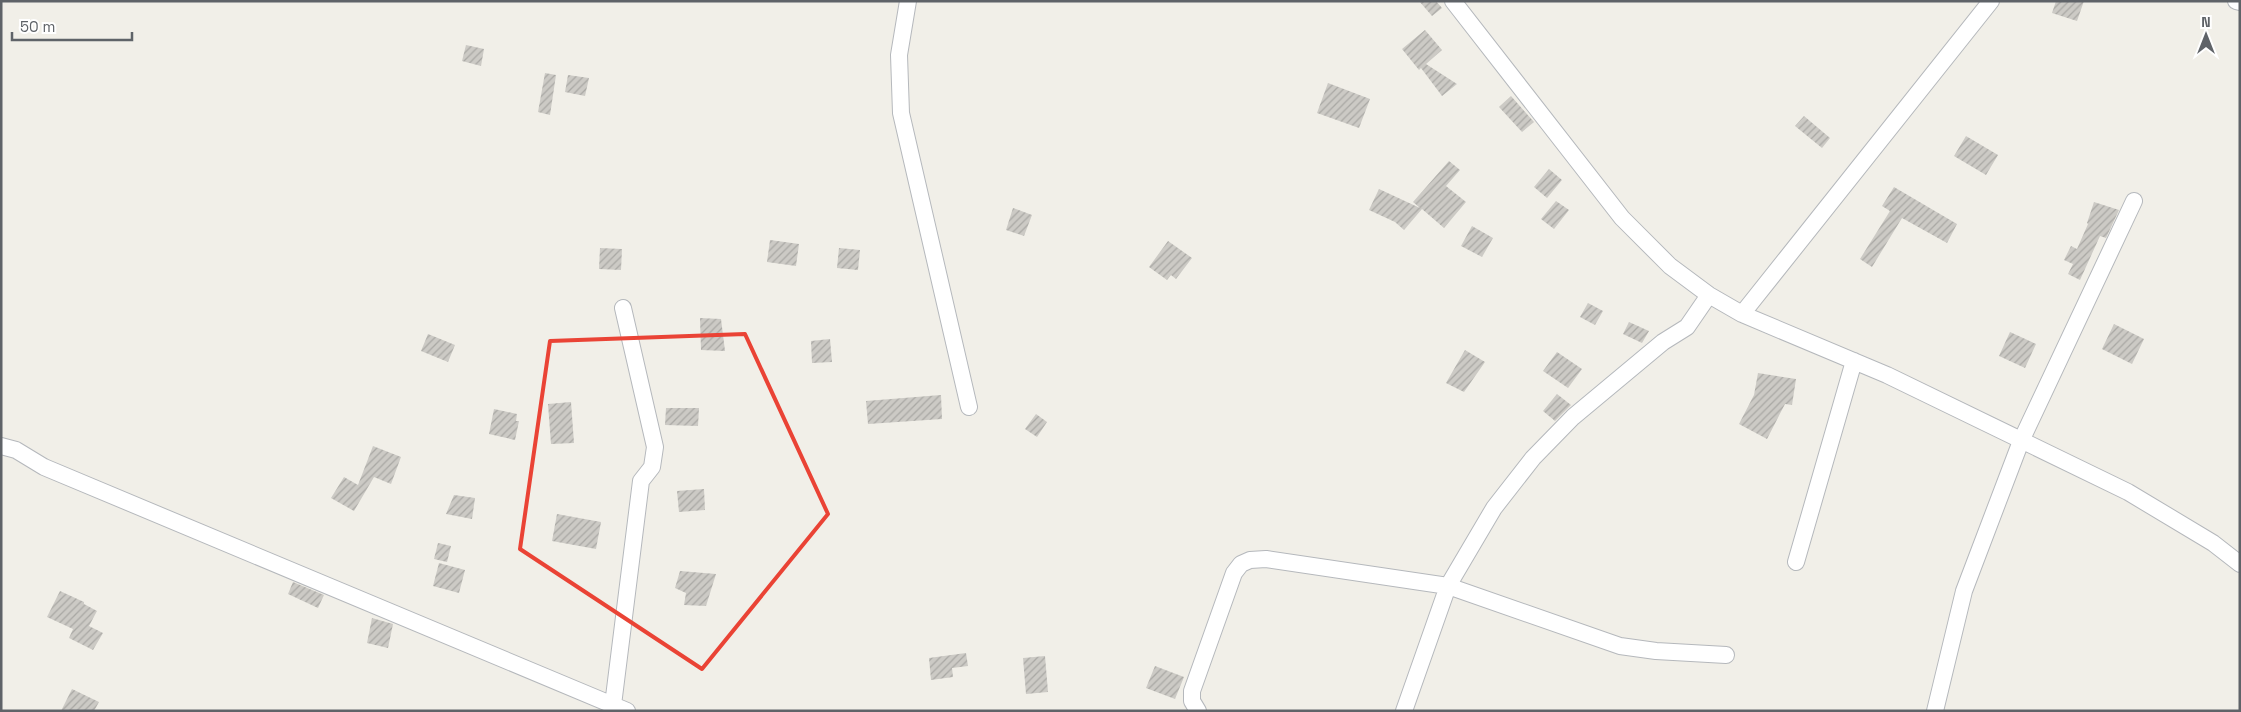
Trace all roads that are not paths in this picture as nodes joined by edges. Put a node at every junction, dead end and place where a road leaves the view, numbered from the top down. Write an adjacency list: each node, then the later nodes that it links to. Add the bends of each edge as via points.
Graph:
1 (908, 1): 11 (street, via 899,55 902,113)
2 (1991, 1): 9 (street)
3 (2236, 1): 5 (street)
4 (1454, 2): 7 (street, via 1622,218 1670,266)
5 (2240, 2)
6 (2134, 201): 12 (street)
7 (1709, 295): 9 (street); 16 (street, via 1687,327 1663,342 1573,417 1533,458 1494,508)
8 (623, 308): 18 (street, via 656,447 652,467 641,481)
9 (1742, 314): 10 (street)
10 (1854, 361): 12 (street); 14 (street)
11 (969, 407)
12 (2021, 441): 15 (street, via 2128,492 2212,543); 21 (street, via 1964,591)
13 (1, 446): 18 (street, via 16,450 44,467)
14 (1796, 562)
15 (2240, 564)
16 (1448, 586): 17 (street, via 1620,646); 19 (street, via 1266,558 1241,564 1228,586 1192,691 1192,701); 20 (street)
17 (1726, 655)
18 (620, 708)
19 (1198, 711)
20 (1404, 711)
21 (1934, 711)

